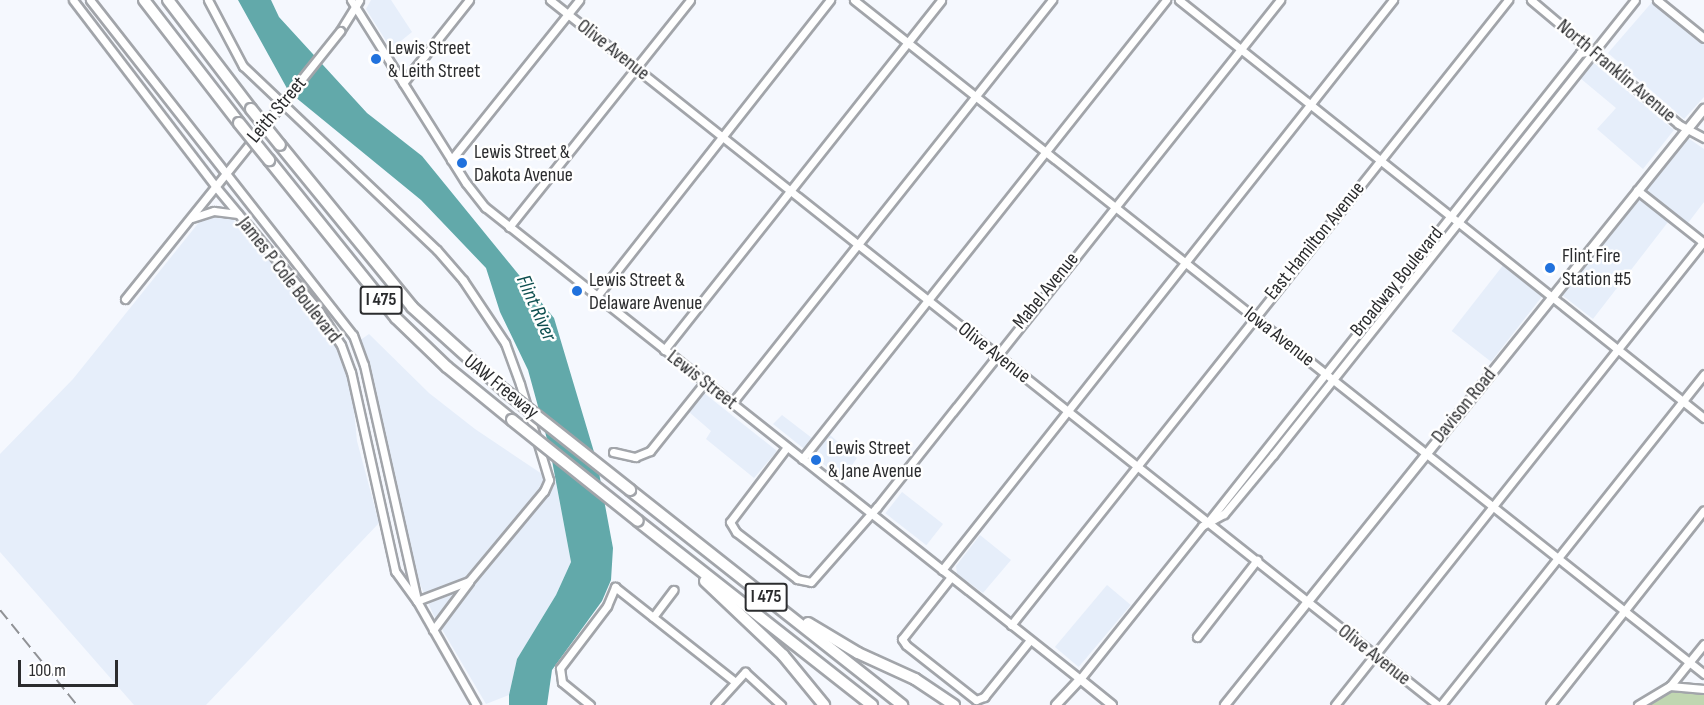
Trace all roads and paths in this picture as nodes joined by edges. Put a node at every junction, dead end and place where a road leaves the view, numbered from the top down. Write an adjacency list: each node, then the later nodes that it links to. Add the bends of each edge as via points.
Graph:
1 (73, 0): 40 (street, James P Cole Boulevard)
2 (90, 0): 39 (street, James P Cole Boulevard)
3 (144, 0): 79 (highway, UAW Freeway / I 475, bridge, via 403,325 447,367)
4 (168, 0): 86 (highway, UAW Freeway / I 475, bridge, via 412,307 504,390)
5 (208, 0): 84 (street, via 243,66 437,250 484,308 505,343 549,480)
6 (469, 0): 29 (street)
7 (550, 0): 23 (street, Olive Avenue)
8 (579, 0): 23 (street)
9 (690, 0): 28 (street)
10 (830, 0): 34 (street)
11 (854, 0): 25 (street, Iowa Avenue)
12 (941, 0): 25 (street)
13 (1052, 0): 30 (street)
14 (1166, 0): 36 (street)
15 (1179, 0): 26 (street)
16 (1280, 0): 26 (street, Mabel Avenue)
17 (1394, 0): 31 (street)
18 (1508, 0): 38 (street, East Hamilton Avenue)
19 (1531, 0): 27 (street, North Franklin Avenue)
20 (1635, 0): 27 (street, Broadway Boulevard)
21 (1657, 0): 24 (street)
22 (355, 2): 29 (street, Lewis Street); 39 (street, Leith Street, bridge, via 340,31)
23 (567, 14): 28 (street, Olive Avenue); 37 (street)
24 (1704, 39)
25 (907, 42): 30 (street, Iowa Avenue); 41 (street)
26 (1241, 49): 31 (street); 43 (street, Mabel Avenue)
27 (1593, 51): 33 (street, North Franklin Avenue); 45 (street, Broadway Boulevard, via 1580,52); 47 (street, Broadway Boulevard)
28 (636, 67): 34 (street, Olive Avenue); 48 (street)
29 (403, 83): 37 (street, Lewis Street)
30 (975, 96): 36 (street, Iowa Avenue); 50 (street)
31 (1310, 104): 38 (street); 51 (street)
32 (1704, 109): 33 (main road, Davison Road)
33 (1687, 127): 35 (street, North Franklin Avenue); 42 (main road, Davison Road)
34 (722, 136): 41 (street, Olive Avenue); 52 (street)
35 (1704, 138)
36 (1045, 151): 43 (street, Iowa Avenue); 55 (street)
37 (451, 160): 48 (street, Lewis Street, via 475,195)
38 (1380, 161): 45 (street); 56 (street, East Hamilton Avenue)
39 (224, 172): 40 (street, Leith Street); 87 (street, James P Cole Boulevard, via 354,335)
40 (215, 186): 44 (street, James P Cole Boulevard); 46 (street, Leith Street)
41 (789, 190): 50 (street, Olive Avenue); 58 (street)
42 (1637, 190): 49 (street); 53 (main road, Davison Road)
43 (1114, 206): 51 (street, Iowa Avenue); 59 (street, Mabel Avenue)
44 (238, 214): 46 (street, via 214,211); 87 (street, James P Cole Boulevard, via 319,311 341,345 351,372 395,571)
45 (1450, 215): 47 (street); 60 (street, Broadway Boulevard)
46 (192, 218): 54 (street, Leith Street)
47 (1459, 222): 53 (street); 62 (street, Broadway Boulevard)
48 (509, 227): 52 (street, Lewis Street)
49 (1704, 242): 57 (street)
50 (856, 243): 55 (street, Olive Avenue); 65 (street)
51 (1184, 262): 56 (street, Iowa Avenue); 66 (street)
52 (597, 296): 58 (street, Lewis Street)
53 (1552, 296): 57 (street); 71 (main road, Davison Road)
54 (125, 299)
55 (926, 299): 59 (street, Olive Avenue); 73 (street)
56 (1254, 317): 60 (street, Iowa Avenue); 74 (street, East Hamilton Avenue)
57 (1617, 349): 64 (street); 75 (street)
58 (664, 350): 63 (street, Lewis Street)
59 (996, 354): 66 (street, Olive Avenue); 77 (street, Mabel Avenue)
60 (1324, 372): 62 (street, Iowa Avenue); 69 (street, Broadway Boulevard)
61 (1704, 374): 64 (street)
62 (1333, 380): 71 (street, Iowa Avenue); 72 (street, Broadway Boulevard)
63 (705, 382): 65 (street, Lewis Street); 70 (street, via 650,451 635,457)
64 (1682, 401): 67 (street); 80 (street)
65 (732, 403): 68 (street, Lewis Street)
66 (1066, 410): 74 (street, Olive Avenue); 82 (street)
67 (1704, 418)
68 (787, 447): 73 (street, Lewis Street); 77 (street, Mabel Avenue, via 730,522 736,532 797,579 811,582)
69 (1264, 448): 72 (street); 78 (street, Broadway Boulevard)
70 (613, 452)
71 (1426, 453): 75 (street, Iowa Avenue); 88 (main road, Davison Road)
72 (1273, 455): 78 (street, Broadway Boulevard, via 1224,514)
73 (802, 459): 77 (street, Lewis Street)
74 (1135, 465): 78 (street, Olive Avenue); 91 (street, East Hamilton Avenue)
75 (1493, 507): 80 (street, Iowa Avenue); 96 (street)
76 (1704, 510): 89 (street)
77 (870, 513): 82 (street, Lewis Street)
78 (1208, 522): 81 (street, Olive Avenue); 99 (street, Broadway Boulevard)
79 (653, 532): 107 (highway, via 783,655); 108 (highway, UAW Freeway / I 475)
80 (1558, 559): 89 (street, Iowa Avenue); 115 (street)
81 (1257, 560): 88 (street, Olive Avenue); 93 (street)
82 (942, 570): 83 (street, Lewis Street)
83 (951, 577): 91 (street, Lewis Street); 94 (street, via 902,639 976,700 984,697)
84 (469, 581): 87 (street); 92 (street)
85 (673, 590): 90 (street)
86 (768, 599): 109 (highway, UAW Freeway / I 475); 110 (highway)
87 (417, 601): 92 (street, James P Cole Boulevard)
88 (1307, 602): 96 (street, Olive Avenue); 113 (main road, Davison Road)
89 (1624, 611): 97 (street, Iowa Avenue); 116 (street)
90 (653, 617): 100 (street); 104 (street, via 615,587 608,606 560,669 562,682)
91 (1011, 625): 94 (street, Lewis Street)
92 (433, 630): 103 (street, James P Cole Boulevard)
93 (1197, 637)
94 (1030, 640): 99 (street, Lewis Street)
95 (1704, 644): 97 (street)
96 (1375, 655): 114 (street); 115 (street, Olive Avenue)
97 (1689, 662): 98 (street, Iowa Avenue); 101 (street)
98 (1704, 674)
99 (1080, 679): 111 (main road, Broadway Boulevard); 112 (main road, Lewis Street)
100 (734, 681): 105 (street); 106 (street, via 745,672)
101 (1670, 686): 102 (street); 117 (street)
102 (1704, 689)
103 (476, 705)
104 (590, 705)
105 (715, 705)
106 (781, 705)
107 (824, 705)
108 (873, 705)
109 (902, 705)
110 (954, 705)
111 (1056, 705)
112 (1113, 705)
113 (1225, 705)
114 (1335, 705)
115 (1440, 705)
116 (1550, 705)
117 (1638, 705)

